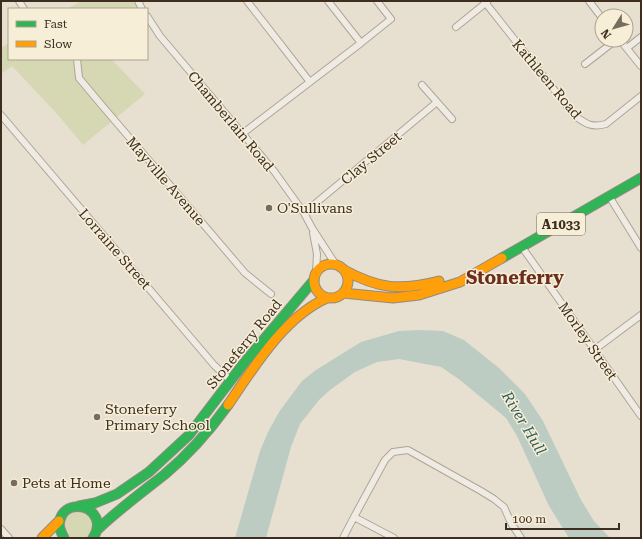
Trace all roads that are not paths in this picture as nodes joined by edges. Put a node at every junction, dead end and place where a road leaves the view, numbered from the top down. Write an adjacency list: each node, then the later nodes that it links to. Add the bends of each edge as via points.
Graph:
1 (247, 1): 13 (street)
2 (328, 1): 7 (street)
3 (377, 1): 7 (street, via 391,19)
4 (486, 2): 6 (street); 15 (street, Kathleen Road, via 575,116 588,125 606,124)
5 (148, 18): 19 (street, Chamberlain Road, via 160,36)
6 (456, 27)
7 (361, 43): 13 (street)
8 (606, 48): 11 (street)
9 (627, 48): 12 (street)
10 (77, 60): 30 (street, Mayville Avenue, via 79,78 98,102 245,273)
11 (585, 64)
12 (641, 66)
13 (310, 82): 19 (street)
14 (422, 85): 16 (street)
15 (641, 96)
16 (437, 102): 18 (street); 22 (street, Clay Street)
17 (1, 115): 34 (street, Lorraine Street, via 214,365)
18 (452, 119)
19 (242, 134): 22 (street, Chamberlain Road, via 274,171)
20 (641, 178): 21 (highway, A1033)
21 (608, 196): 24 (highway, A1033); 25 (street)
22 (304, 213): 23 (street, Chamberlain Road)
23 (312, 228): 26 (street, Chamberlain Road); 28 (street, Chamberlain Road, via 317,254)
24 (522, 246): 27 (highway, A1033); 33 (street, Morley Street)
25 (641, 248)
26 (340, 267): 27 (highway, A1033, via 372,284 393,288 429,284); 28 (highway, via 325,265); 29 (highway, via 348,279)
27 (480, 270): 29 (highway, A1033, via 460,282 410,297 383,298)
28 (315, 276): 31 (highway, via 317,291); 34 (highway, Stoneferry Road, via 306,291)
29 (343, 293): 31 (highway, via 336,298)
30 (271, 294)
31 (327, 298): 40 (highway, Stoneferry Road, via 308,307 288,326 244,380 222,414 186,454 114,514)
32 (641, 315): 33 (street)
33 (594, 350): 35 (street, Morley Street)
34 (231, 381): 36 (highway, Stoneferry Road, via 189,436 149,472 118,494)
35 (641, 416)
36 (79, 506): 38 (highway, Stoneferry Road, via 65,511); 40 (highway, via 90,510 97,519)
37 (354, 517): 44 (street); 45 (street); 46 (street, via 385,460 393,452 408,450 494,499 504,508)
38 (59, 521): 42 (highway); 43 (highway)
39 (1, 529): 41 (street)
40 (95, 534)
41 (9, 538)
42 (42, 538)
43 (64, 538)
44 (343, 538)
45 (394, 538)
46 (521, 538)

